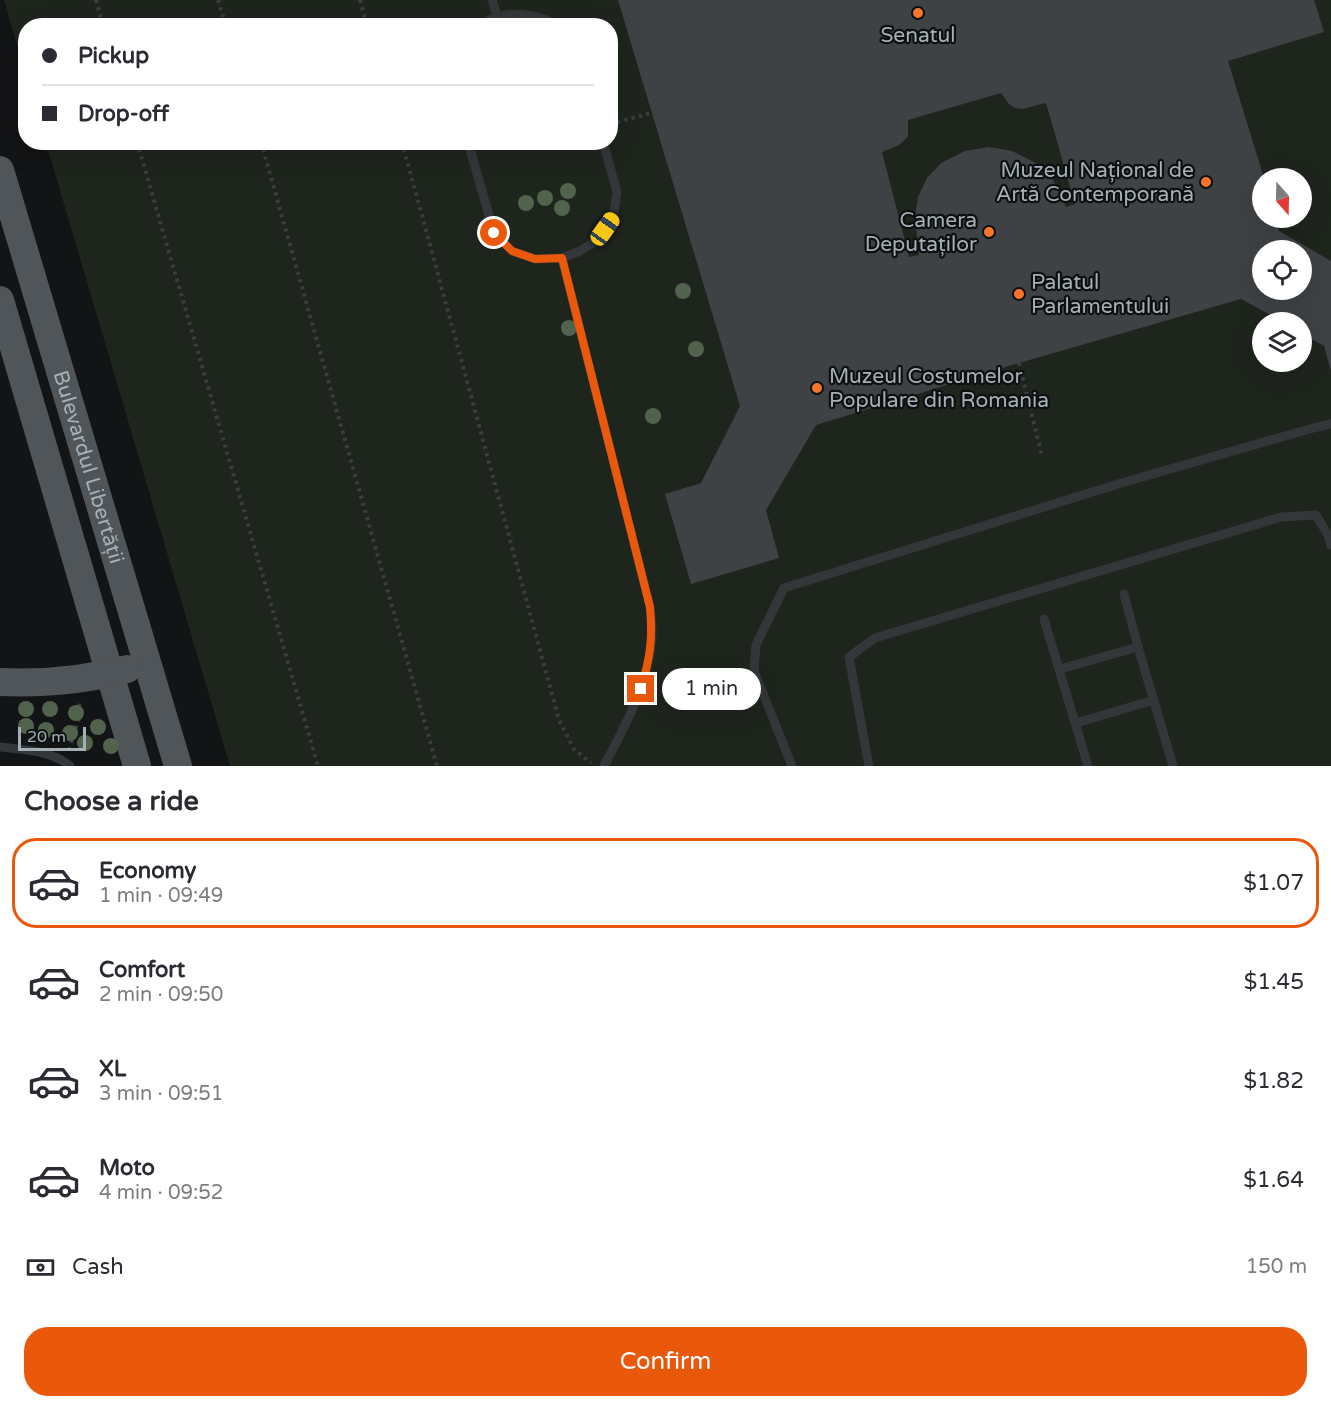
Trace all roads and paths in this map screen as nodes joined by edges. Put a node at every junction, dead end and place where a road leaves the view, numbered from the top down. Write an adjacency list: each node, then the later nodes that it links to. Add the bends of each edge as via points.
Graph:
1 (96, 0): 6 (path)
2 (218, 0): 7 (path)
3 (360, 0): 8 (path)
4 (492, 0): 5 (lane)
5 (497, 16): 9 (lane); 10 (lane, via 526,14)
6 (101, 18)
7 (224, 18)
8 (365, 18)
9 (493, 18)
10 (541, 18)
11 (651, 113): 12 (path)
12 (618, 122)
13 (139, 150): 39 (path)
14 (263, 150): 40 (path)
15 (404, 150): 41 (path, via 559,720 574,749)
16 (470, 150): 19 (lane, via 494,233 512,251 535,259)
17 (605, 150): 19 (lane, via 617,192 613,218 597,240)
18 (0, 171): 28 (main road, Bulevardul Libertății)
19 (562, 258): 42 (lane, via 650,607 652,633 641,689)
20 (0, 300): 30 (main road, Bulevardul Libertății)
21 (1019, 363): 23 (path)
22 (1331, 424): 43 (lane, via 1118,484 783,588 756,645 754,672)
23 (1042, 456)
24 (1331, 545): 44 (lane, via 1316,515 1281,517 875,638 849,657)
25 (1124, 594): 27 (lane)
26 (1044, 619): 29 (lane)
27 (1138, 647): 29 (lane); 33 (lane)
28 (146, 664): 30 (main road); 38 (main road, Bulevardul Libertății)
29 (1060, 669): 34 (lane)
30 (109, 674): 31 (main road); 37 (main road, Bulevardul Libertății)
31 (78, 679): 32 (main road); 36 (path, via 80,715)
32 (0, 682)
33 (1154, 700): 34 (lane); 46 (lane)
34 (1076, 723): 45 (lane)
35 (0, 747): 36 (lane, via 45,753)
36 (68, 764)
37 (137, 766)
38 (178, 766)
39 (318, 766)
40 (438, 766)
41 (596, 766)
42 (604, 766)
43 (792, 766)
44 (869, 766)
45 (1088, 766)
46 (1173, 766)

